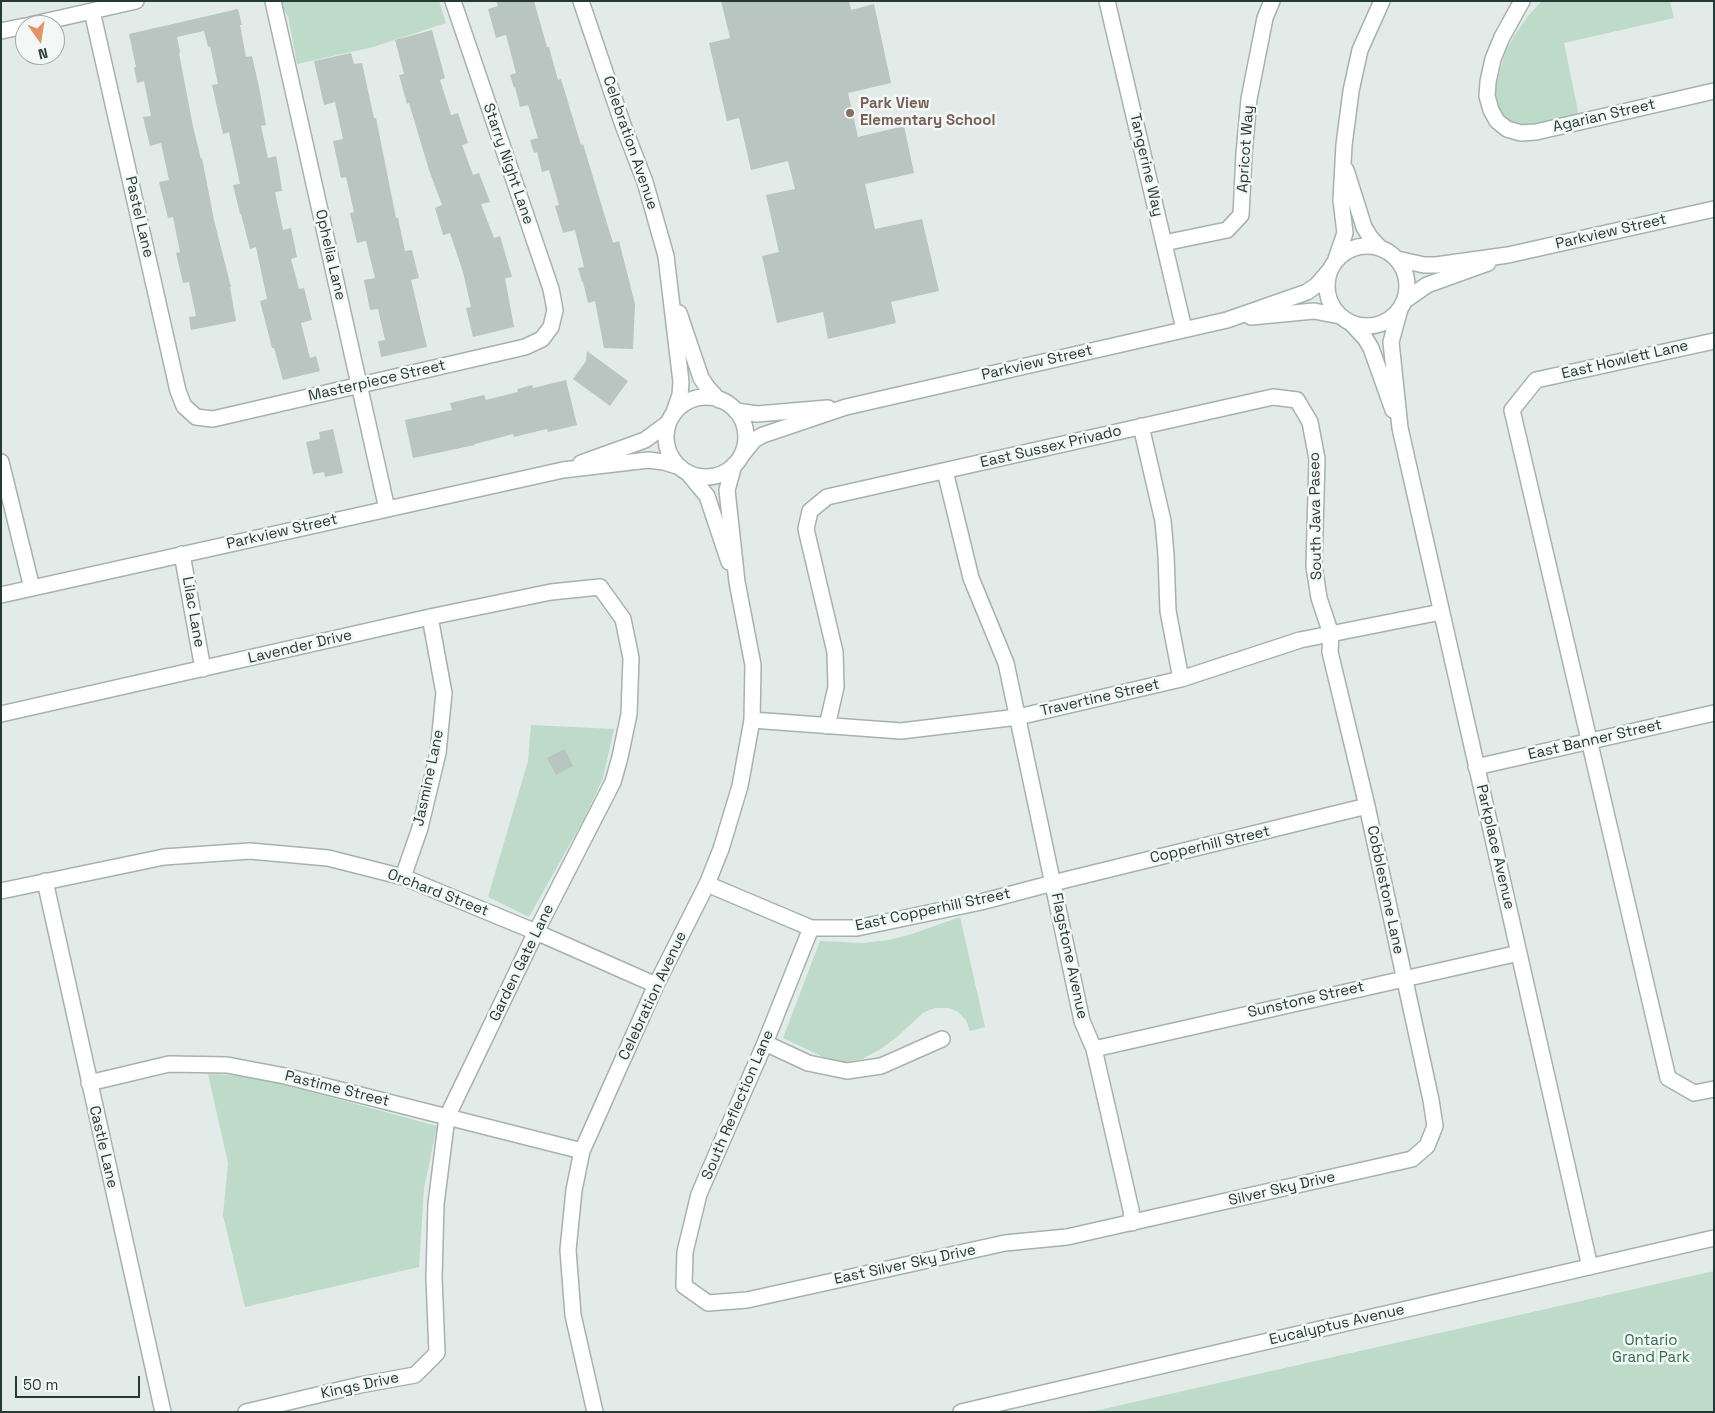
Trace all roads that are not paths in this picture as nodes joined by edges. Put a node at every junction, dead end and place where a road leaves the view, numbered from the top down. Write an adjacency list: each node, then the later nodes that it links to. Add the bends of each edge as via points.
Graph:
1 (136, 1): 9 (street)
2 (273, 1): 28 (street, Ophelia Lane)
3 (453, 1): 25 (street, Starry Night Lane, via 551,289 556,310)
4 (581, 1): 21 (street, Celebration Avenue, via 645,182 666,256)
5 (1107, 1): 16 (street, Tangerine Way)
6 (1272, 1): 16 (street, Apricot Way, via 1265,18 1249,99 1242,215 1227,230)
7 (1382, 1): 14 (street, via 1360,50 1347,117)
8 (1522, 1): 13 (street, Agarian Street, via 1502,37 1488,82 1491,110 1507,129 1521,133 1536,132)
9 (92, 11): 10 (street); 33 (street, Pastel Lane, via 178,390 184,406)
10 (65, 17)
11 (15, 28): 12 (street)
12 (1, 31)
13 (1714, 91)
14 (1344, 164): 17 (street, via 1364,227); 20 (street, via 1342,200 1345,233)
15 (1714, 209): 18 (street, Parkview Street)
16 (1164, 243): 26 (street, Tangerine Way)
17 (1380, 247): 19 (street); 20 (street, via 1356,247 1346,251)
18 (1508, 255): 19 (street, via 1436,265); 22 (street, via 1433,282 1418,290)
19 (1397, 259): 22 (street, via 1407,279)
20 (1333, 264): 23 (street, via 1327,295 1332,306); 24 (street, via 1308,292)
21 (670, 288): 29 (street, Celebration Avenue, via 701,378); 34 (street, Celebration Avenue, via 681,382)
22 (1402, 305): 23 (street, via 1392,317 1372,325 1362,326); 36 (street, Parkplace Avenue, via 1391,342)
23 (1346, 319): 24 (street, via 1314,311); 36 (street, Parkplace Avenue, via 1371,348)
24 (1227, 320): 26 (street, Parkview Street)
25 (551, 327): 28 (street, Masterpiece Street, via 542,339 526,347)
26 (1184, 329): 31 (street, Parkview Street)
27 (1714, 340): 58 (street, East Howlett Lane, via 1536,380 1512,410)
28 (359, 385): 33 (street, Masterpiece Street, via 212,419); 42 (street, Ophelia Lane)
29 (719, 400): 32 (street); 34 (street, via 698,398 688,401)
30 (1297, 400): 35 (street, East Sussex Privado, via 1273,396); 50 (street, South Java Paseo, via 1310,422 1317,459 1314,566 1319,598)
31 (846, 407): 32 (street, Parkview Street, via 756,414); 37 (street, Parkview Street, via 763,435 754,440)
32 (736, 411): 37 (street, via 746,438)
33 (196, 417)
34 (671, 419): 39 (street, Parkview Street, via 645,440); 40 (street, via 666,435 667,447 672,458)
35 (1140, 426): 41 (street, East Sussex Privado); 52 (street, via 1163,521 1168,611)
36 (1400, 428): 48 (street, Parkplace Avenue)
37 (737, 461): 40 (street, via 724,472 712,476 700,476); 44 (street, Celebration Avenue, via 727,490)
38 (1, 462): 46 (street)
39 (563, 470): 40 (street, Parkview Street, via 648,460); 42 (street, Parkview Street)
40 (684, 470): 44 (street, Celebration Avenue, via 707,496)
41 (945, 471): 55 (street, Flagstone Avenue, via 971,578 1006,663); 57 (street, East Sussex Privado, via 827,498 810,511 806,529 835,652 836,687)
42 (387, 508): 43 (street, Parkview Street)
43 (182, 554): 46 (street, Parkview Street); 51 (street, Lilac Lane)
44 (737, 582): 56 (street, Celebration Avenue, via 753,665)
45 (600, 586): 49 (street, Lavender Drive, via 551,592); 67 (street, Garden Gate Lane, via 623,619 631,658 629,714 613,782)
46 (32, 588): 47 (street, Parkview Street)
47 (1, 595)
48 (1441, 612): 50 (street, Travertine Street); 59 (street, Parkplace Avenue)
49 (430, 618): 51 (street, Lavender Drive); 61 (street, Jasmine Lane, via 444,693 438,753 420,828)
50 (1331, 634): 52 (street, Travertine Street, via 1300,640); 60 (street, Cobblestone Lane, via 1330,652)
51 (204, 670): 54 (street, Lavender Drive)
52 (1181, 679): 55 (street, Travertine Street)
53 (1714, 713): 58 (street, East Banner Street)
54 (1, 714)
55 (1018, 717): 57 (street, Travertine Street, via 901,731); 63 (street, Flagstone Avenue)
56 (752, 720): 57 (street, Travertine Street); 64 (street, Celebration Avenue, via 740,786)
57 (827, 726)
58 (1590, 741): 59 (street, East Banner Street); 75 (street, via 1668,1078 1694,1093)
59 (1476, 767): 68 (street, Parkplace Avenue)
60 (1367, 806): 63 (street, Copperhill Street); 69 (street, Cobblestone Lane)
61 (403, 877): 62 (street, Orchard Street, via 328,858 250,851 164,857); 67 (street, Orchard Street)
62 (45, 881): 65 (street, Orchard Street); 74 (street, Castle Lane)
63 (1053, 883): 66 (street, East Copperhill Street, via 982,902 857,928); 73 (street, Flagstone Avenue, via 1082,1021)
64 (707, 884): 66 (street); 70 (street, Celebration Avenue)
65 (1, 891)
66 (811, 928): 72 (street, South Reflection Lane)
67 (536, 932): 70 (street, Orchard Street); 76 (street, Garden Gate Lane)
68 (1519, 953): 69 (street, Sunstone Street); 81 (street, Parkplace Avenue)
69 (1404, 978): 73 (street, Sunstone Street); 77 (street, Cobblestone Lane, via 1431,1100 1434,1126)
70 (656, 985): 78 (street, Celebration Avenue)
71 (942, 1039): 72 (street, via 881,1066 847,1071 808,1063)
72 (765, 1042): 82 (street, South Reflection Lane, via 699,1194 685,1252)
73 (1094, 1049): 79 (street, Flagstone Avenue)
74 (89, 1083): 76 (street, Pastime Street, via 169,1064 227,1065 286,1076); 84 (street, Castle Lane)
75 (1714, 1089)
76 (447, 1117): 78 (street, Pastime Street); 83 (street, Garden Gate Lane, via 436,1204)
77 (1427, 1146): 79 (street, Silver Sky Drive, via 1412,1159)
78 (582, 1151): 86 (street, Celebration Avenue, via 568,1250 573,1315)
79 (1132, 1223): 82 (street, East Silver Sky Drive, via 1067,1237 1005,1243 747,1300 708,1303)
80 (1714, 1238): 81 (street, Eucalyptus Avenue)
81 (1590, 1267): 87 (street, Eucalyptus Avenue)
82 (684, 1286)
83 (437, 1353): 85 (street, Kings Drive, via 415,1375)
84 (163, 1412)
85 (246, 1412)
86 (595, 1412)
87 (961, 1412)

